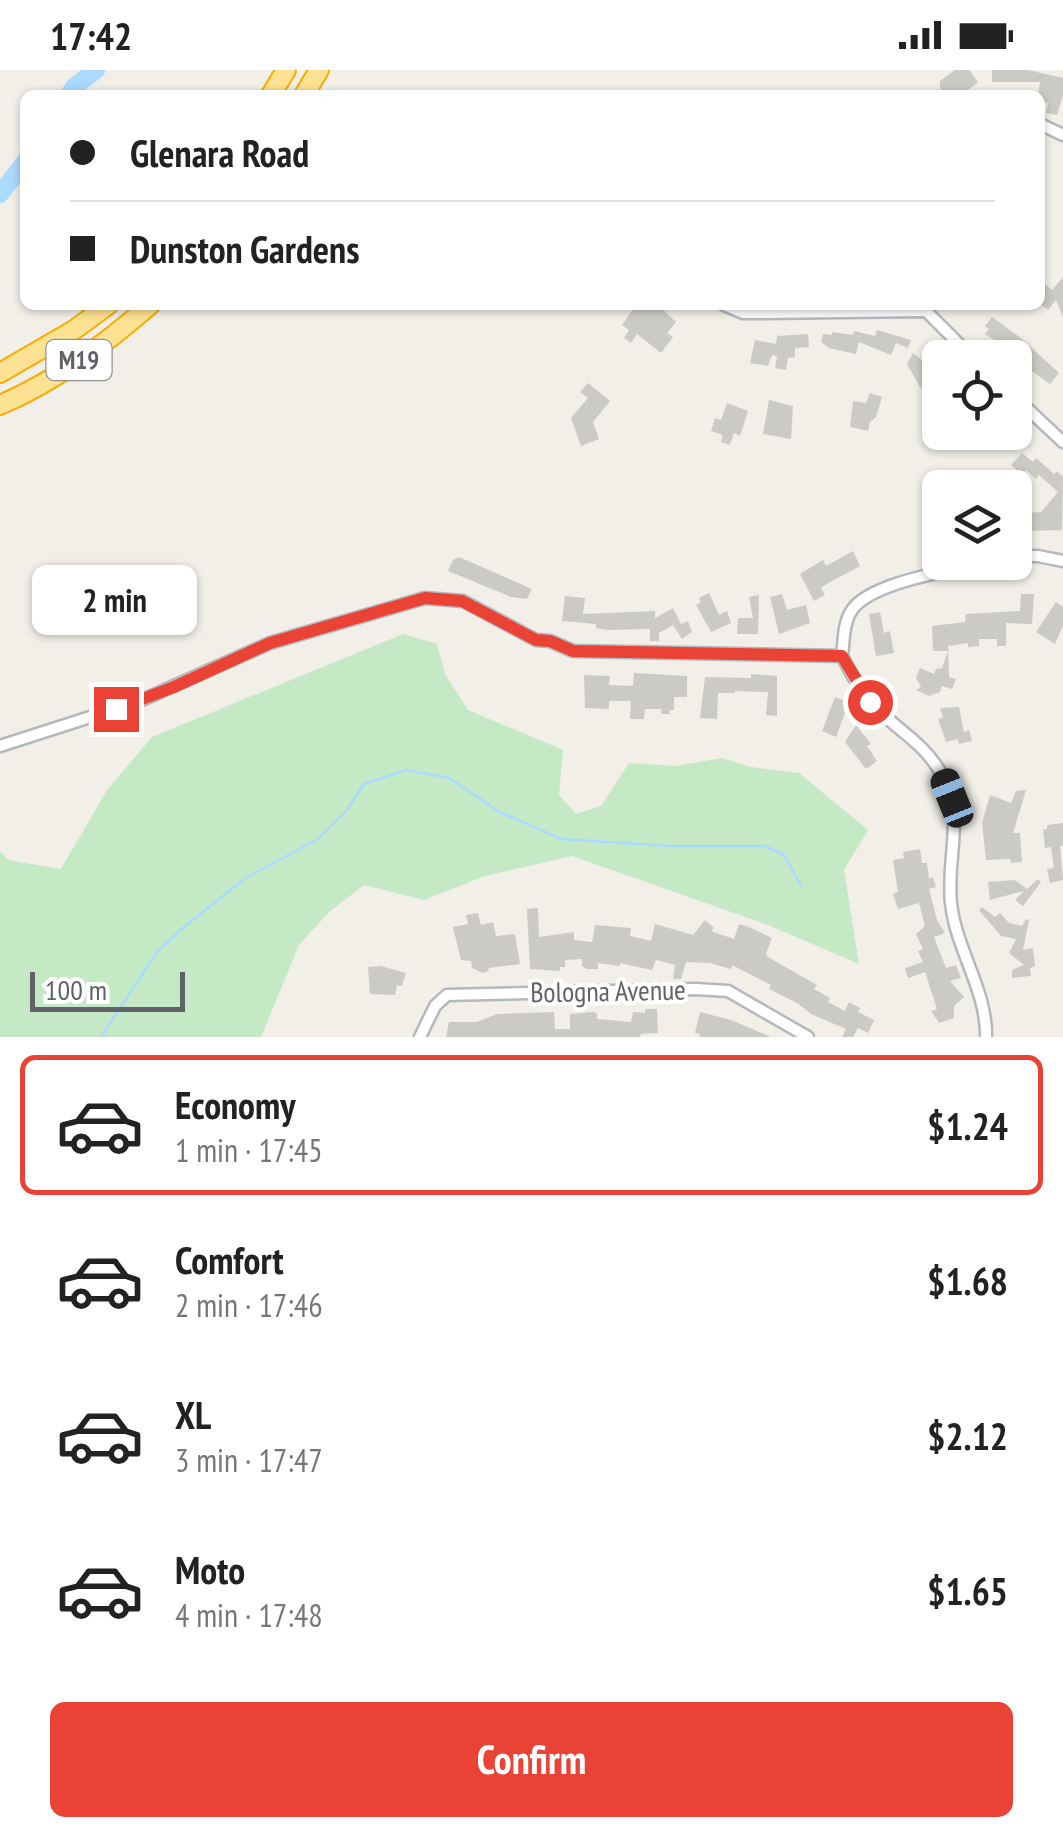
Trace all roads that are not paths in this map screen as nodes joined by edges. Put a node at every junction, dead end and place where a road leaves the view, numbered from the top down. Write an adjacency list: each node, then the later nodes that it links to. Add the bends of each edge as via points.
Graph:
1 (101, 310): 7 (highway, M19)
2 (144, 310): 8 (highway, M19, via 57,375)
3 (737, 310): 4 (street)
4 (856, 310)
5 (924, 310): 6 (street)
6 (955, 340)
7 (0, 373)
8 (0, 404)
9 (1032, 413): 10 (street)
10 (1063, 442)
11 (1032, 556): 12 (street)
12 (1063, 562)
13 (922, 579): 14 (street, via 862,598 850,612)
14 (842, 656): 15 (street, via 573,651 536,640 462,601 425,598 270,643 124,706); 18 (street, via 870,702 928,754 952,798 950,899 957,938 983,1003)
15 (0, 746)
16 (420, 1037): 17 (street, Bologna Avenue, via 447,995 696,989 728,991)
17 (808, 1037)
18 (986, 1037)

